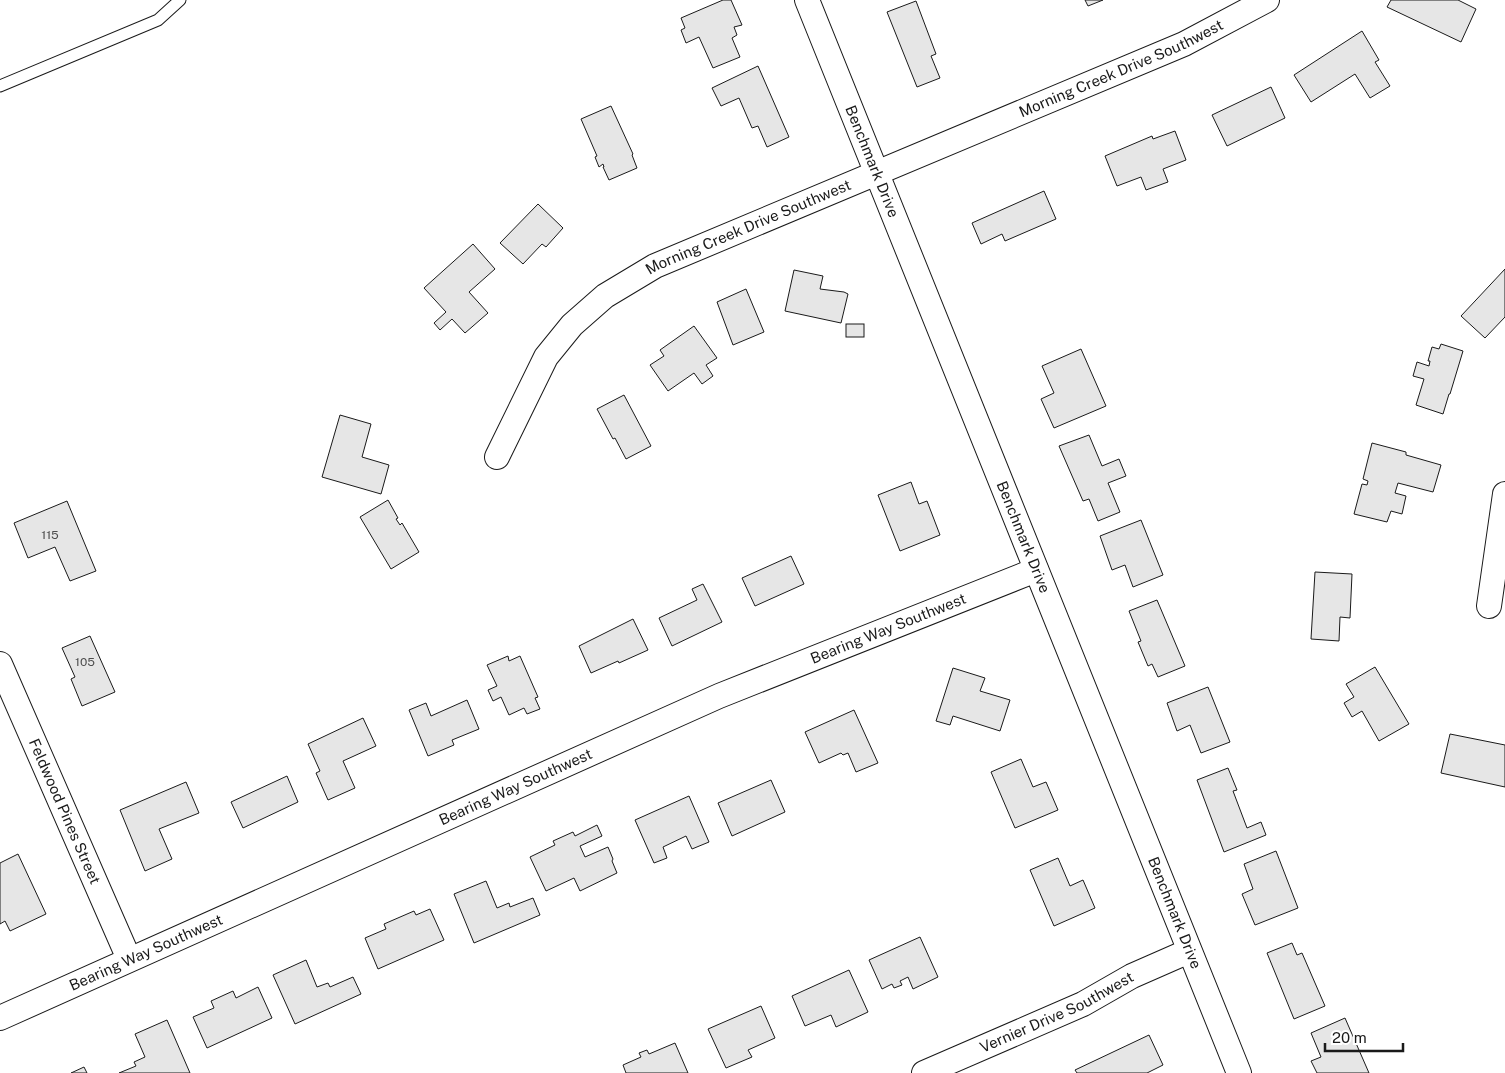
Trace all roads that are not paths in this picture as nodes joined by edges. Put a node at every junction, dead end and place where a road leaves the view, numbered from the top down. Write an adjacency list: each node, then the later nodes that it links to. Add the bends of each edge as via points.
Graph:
1 (180, 0): 4 (lane, via 158,20)
2 (807, 0): 5 (street, Benchmark Drive)
3 (1267, 0): 5 (street, Morning Creek Drive Southwest, via 1184,44)
4 (0, 86)
5 (876, 174): 6 (street, Morning Creek Drive Southwest, via 656,266 605,296 572,326 546,357); 8 (street, Benchmark Drive)
6 (497, 457)
7 (1505, 494): 9 (street)
8 (1036, 570): 11 (street, Benchmark Drive); 12 (street, Bearing Way Southwest, via 719,696)
9 (1489, 606)
10 (0, 664): 12 (street, Feldwood Pines Street)
11 (1189, 951): 14 (street, Vernier Drive Southwest, via 1132,976 1082,1004); 15 (street, Benchmark Drive)
12 (129, 960): 13 (street, Bearing Way Southwest)
13 (0, 1018)
14 (924, 1073)
15 (1239, 1073)

